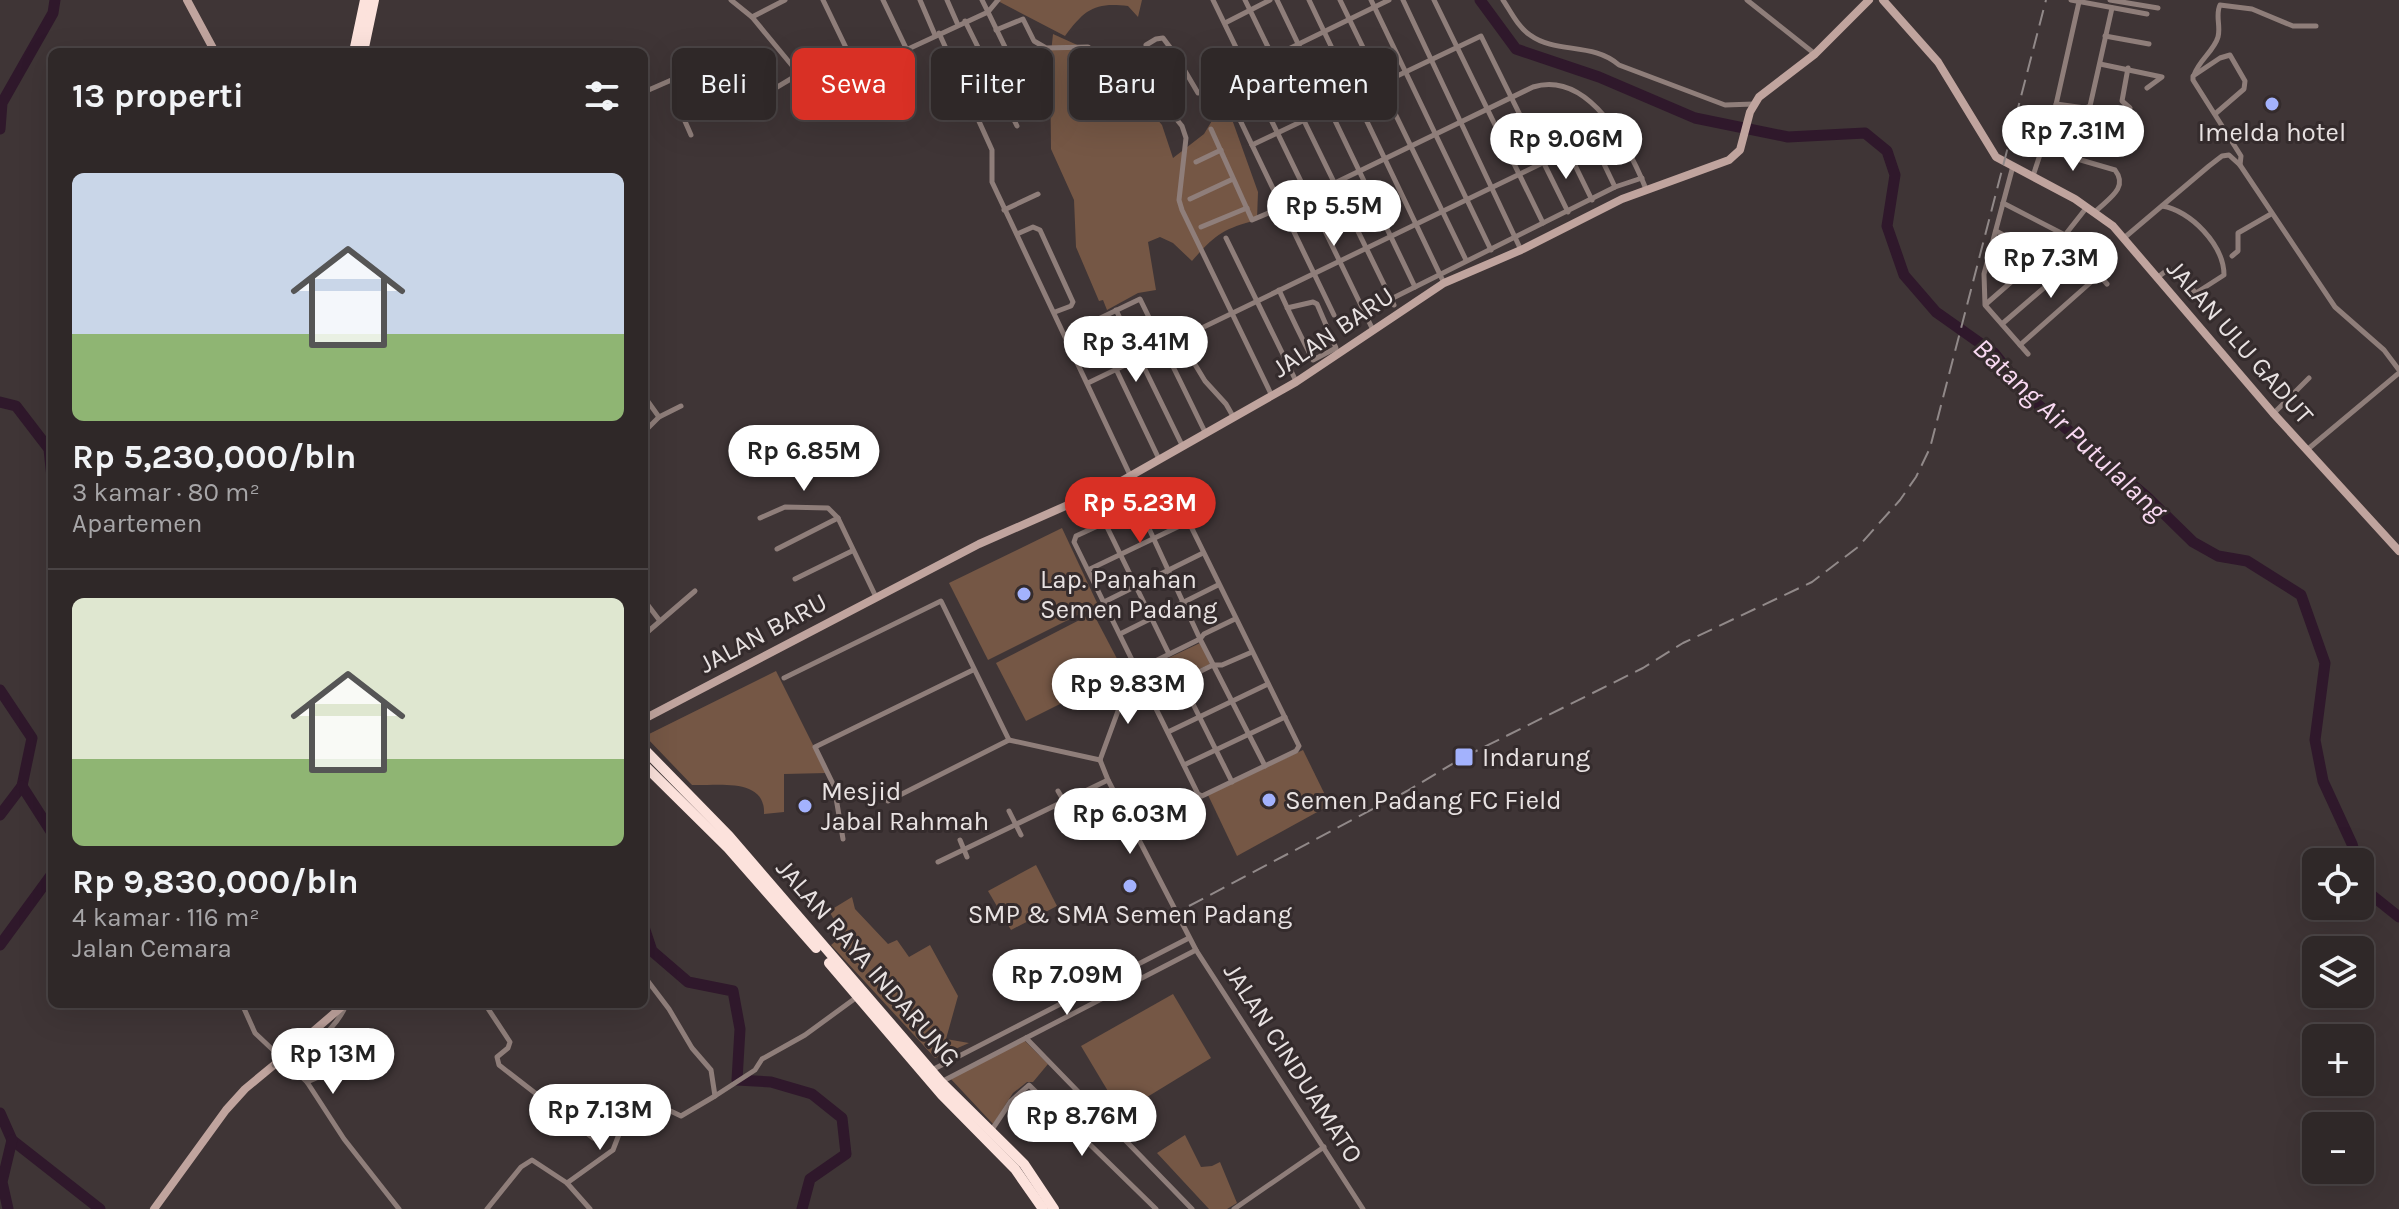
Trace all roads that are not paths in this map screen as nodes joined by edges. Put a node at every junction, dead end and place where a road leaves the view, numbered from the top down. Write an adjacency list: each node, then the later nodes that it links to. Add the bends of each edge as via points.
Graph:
1 (187, 0): 49 (street)
2 (731, 0): 35 (street)
3 (785, 0): 35 (street)
4 (823, 0): 52 (street)
5 (883, 0): 53 (street)
6 (920, 0): 43 (street)
7 (947, 0): 39 (street)
8 (982, 0): 33 (street)
9 (998, 0): 33 (street)
10 (1213, 0): 38 (street)
11 (1245, 0): 32 (street)
12 (1270, 0): 32 (street)
13 (1277, 0): 45 (street)
14 (1309, 0): 42 (street)
15 (1340, 0): 36 (street)
16 (1371, 0): 29 (street)
17 (1389, 0): 29 (street)
18 (1403, 0): 62 (street)
19 (1434, 0): 48 (street)
20 (1503, 0): 75 (street, via 1538,40 1607,55 1619,65 1725,105)
21 (1747, 0): 61 (street)
22 (1869, 0): 61 (street)
23 (1883, 0): 104 (street, JALAN ULU GADUT, via 1938,62 1996,157)
24 (2071, 0): 26 (street)
25 (2110, 0): 31 (street)
26 (2079, 2): 27 (street); 74 (street)
27 (2089, 2): 30 (street)
28 (368, 4): 50 (highway); 51 (highway)
29 (1374, 7): 36 (street); 66 (street)
30 (2112, 8): 34 (street); 44 (street)
31 (2158, 8)
32 (1250, 10): 38 (street); 56 (street)
33 (988, 12): 37 (street); 41 (street)
34 (2147, 14)
35 (752, 17): 64 (street)
36 (1350, 19): 42 (street); 60 (street)
37 (965, 21): 39 (street); 87 (street)
38 (1224, 23): 55 (street)
39 (958, 25): 43 (street)
40 (2316, 26): 68 (street, via 2293,26 2252,9 2220,5 2218,37)
41 (996, 30): 54 (street); 162 (street, via 1023,19 1035,43 1046,48 1088,47 1169,110 1185,133 1182,210)
42 (1324, 31): 45 (street); 59 (street)
43 (937, 34): 53 (street); 124 (street, via 992,150 990,177)
44 (2105, 36): 46 (street); 63 (street)
45 (1298, 44): 57 (street); 58 (street)
46 (2149, 44)
47 (1146, 45): 72 (street, via 1163,38 1197,93)
48 (1458, 46): 62 (street); 73 (street, via 1477,36 1485,39); 77 (street)
49 (213, 48)
50 (355, 48)
51 (363, 48)
52 (846, 48)
53 (906, 48)
54 (1005, 48)
55 (1236, 48)
56 (1269, 48)
57 (1290, 48)
58 (1300, 48)
59 (1332, 48)
60 (1364, 48)
61 (1815, 54): 75 (street)
62 (1431, 59): 66 (street); 86 (street)
63 (2100, 64): 65 (street); 74 (street, via 2090,106)
64 (792, 66)
65 (2128, 68): 70 (street, via 2162,77); 76 (street, via 2122,101)
66 (1405, 71): 67 (street); 92 (street)
67 (1397, 75)
68 (2193, 76): 78 (street); 78 (street, via 2232,56 2244,89)
69 (672, 80): 71 (street)
70 (2147, 88)
71 (648, 90)
72 (1201, 91)
73 (1513, 98): 77 (street); 88 (street, via 1533,87 1555,84 1591,103); 102 (street)
74 (2056, 104): 97 (street)
75 (1752, 108): 113 (street, JALAN BARU, via 1740,150 1729,160)
76 (2130, 108)
77 (1489, 110): 86 (street); 106 (street)
78 (2215, 114): 103 (street, via 2241,156)
79 (1397, 117): 96 (street)
80 (684, 120): 93 (street)
81 (1240, 120): 95 (street)
82 (1272, 120): 91 (street)
83 (1335, 120): 105 (street)
84 (1367, 120): 100 (street)
85 (1304, 121): 91 (street); 110 (street)
86 (1461, 123): 92 (street); 112 (street)
87 (1017, 126)
88 (1612, 126): 94 (street); 108 (street)
89 (1211, 129): 98 (street)
90 (1557, 132): 99 (street)
91 (1278, 133): 95 (street); 115 (street)
92 (1435, 134): 96 (street); 117 (street)
93 (691, 135)
94 (1592, 139): 99 (street); 111 (street)
95 (1252, 145): 121 (street)
96 (1411, 146): 100 (street); 126 (street)
97 (2043, 149): 107 (street); 127 (street, via 2119,174 2120,188)
98 (1221, 150): 101 (street); 109 (street)
99 (1570, 150): 102 (street); 118 (street)
100 (1385, 159): 105 (street); 130 (street)
101 (1196, 162)
102 (1544, 162): 106 (street); 125 (street)
103 (2240, 165): 120 (street, via 2229,155 2222,156); 128 (street)
104 (2013, 166): 107 (street, JALAN ULU GADUT); 119 (street)
105 (1360, 171): 110 (street); 135 (street)
106 (1520, 174): 112 (street); 129 (street)
107 (2033, 176): 122 (street, JALAN ULU GADUT)
108 (1642, 178): 111 (street); 113 (street)
109 (1233, 179): 116 (street); 123 (street)
110 (1333, 184): 115 (street); 139 (street)
111 (1615, 187): 118 (street)
112 (1491, 188): 117 (street); 137 (street)
113 (1646, 189): 141 (street, JALAN BARU)
114 (1038, 194): 124 (street)
115 (1308, 196): 121 (street); 147 (street)
116 (1190, 199)
117 (1467, 200): 126 (street); 140 (street)
118 (1591, 200): 125 (street)
119 (2003, 203): 132 (street); 134 (street)
120 (2162, 206): 138 (street); 152 (street, via 2194,222 2221,257 2224,275 2196,293 2174,271)
121 (1282, 207): 123 (street, via 1252,220); 148 (street)
122 (2087, 207): 127 (street, JALAN ULU GADUT); 134 (street)
123 (1247, 208): 131 (street)
124 (1004, 210): 133 (street)
125 (1567, 210): 129 (street)
126 (1442, 211): 130 (street); 146 (street)
127 (2095, 212): 138 (street, JALAN ULU GADUT)
128 (2271, 214): 144 (street, via 2238,233 2238,251); 174 (street, via 2335,307 2384,350)
129 (1543, 222): 137 (street)
130 (1416, 224): 135 (street); 149 (street)
131 (1201, 227)
132 (1996, 231): 142 (street); 145 (street)
133 (1017, 234): 161 (street); 161 (street, via 1033,227 1040,230 1073,302)
134 (2065, 235): 142 (street); 143 (street)
135 (1391, 236): 139 (street); 155 (street)
136 (1226, 238): 157 (street)
137 (1515, 238): 140 (street); 141 (street)
138 (2124, 238): 152 (street, JALAN ULU GADUT)
139 (1367, 248): 147 (street); 155 (street, via 1392,302)
140 (1490, 249): 146 (street)
141 (1521, 250): 153 (street, JALAN BARU)
142 (2041, 255): 150 (street)
143 (2082, 255): 151 (street); 165 (street)
144 (2232, 256)
145 (1988, 258): 150 (street); 158 (street)
146 (1466, 260): 149 (street)
147 (1339, 261): 148 (street); 166 (street)
148 (1314, 273): 156 (street); 163 (street)
149 (1440, 273): 153 (street); 155 (street)
150 (2020, 273): 158 (street)
151 (2099, 275): 154 (street); 169 (street)
152 (2157, 278): 181 (street, JALAN ULU GADUT)
153 (1444, 283): 166 (street, JALAN BARU)
154 (2107, 284)
155 (1415, 287)
156 (1279, 290): 157 (street); 159 (street)
157 (1257, 301): 162 (street); 176 (street)
158 (1985, 305): 165 (street)
159 (1287, 308): 159 (street, via 1313,360 1336,348 1317,304)
160 (1116, 310): 164 (street); 170 (street, via 1140,299); 172 (street)
161 (1055, 313): 167 (street)
162 (1232, 313): 168 (street); 178 (street)
163 (1334, 315)
164 (1093, 321): 167 (street); 173 (street)
165 (2002, 324): 169 (street)
166 (1373, 330): 176 (street, JALAN BARU)
167 (1065, 335): 177 (street)
168 (1179, 338): 170 (street); 183 (street)
169 (2020, 345): 171 (street)
170 (1164, 347): 172 (street); 185 (street)
171 (2028, 354)
172 (1140, 358): 173 (street); 186 (street)
173 (1116, 370): 177 (street); 188 (street)
174 (2399, 371): 187 (street)
175 (2309, 378): 181 (street)
176 (1296, 382): 178 (street, JALAN BARU)
177 (1088, 383): 189 (street)
178 (1273, 397): 183 (street, JALAN BARU)
179 (648, 402): 182 (street)
180 (681, 406): 182 (street)
181 (2273, 413): 187 (street, JALAN ULU GADUT)
182 (659, 417): 184 (street)
183 (1234, 419): 185 (street, JALAN BARU)
184 (648, 428)
185 (1205, 432): 186 (street, JALAN BARU)
186 (1182, 445): 188 (street, JALAN BARU)
187 (2308, 449): 198 (street, JALAN ULU GADUT)
188 (1159, 459): 189 (street, JALAN BARU)
189 (1130, 476): 207 (street, JALAN BARU)
190 (1139, 507): 193 (street, via 1168,489); 194 (street); 195 (street)
191 (760, 518): 192 (street, via 785,507 828,508)
192 (838, 518): 196 (street); 197 (street)
193 (1188, 522): 195 (street); 199 (street)
194 (1105, 523): 200 (street); 201 (street, via 1074,539)
195 (1153, 539): 200 (street); 202 (street)
196 (777, 549)
197 (852, 551): 203 (street); 207 (street)
198 (2399, 551)
199 (1203, 553): 202 (street); 204 (street)
200 (1121, 555): 201 (street); 205 (street)
201 (1088, 570): 208 (street)
202 (1168, 571): 205 (street); 209 (street)
203 (795, 579)
204 (1218, 585): 209 (street); 212 (street)
205 (1135, 586): 208 (street); 211 (street)
206 (695, 591): 213 (street)
207 (876, 597): 227 (street, JALAN BARU)
208 (1104, 602): 215 (street)
209 (1183, 603): 211 (street); 216 (street)
210 (648, 605): 213 (street)
211 (1151, 618): 215 (street); 218 (street)
212 (1235, 619): 216 (street); 217 (street)
213 (660, 621): 214 (street)
214 (648, 632)
215 (1120, 634): 221 (street)
216 (1200, 639): 218 (street); 219 (street)
217 (1252, 652): 219 (street); 224 (street)
218 (1169, 654): 221 (street)
219 (1213, 665): 223 (street); 226 (street)
220 (973, 670): 222 (street, via 941,601); 232 (street); 248 (street, via 815,747 834,786)
221 (1139, 673): 225 (street); 235 (street, via 1129,681)
222 (784, 678)
223 (1181, 680): 225 (street); 228 (street)
224 (1268, 684): 226 (street); 229 (street)
225 (1150, 696): 230 (street)
226 (1232, 701): 228 (street); 231 (street)
227 (648, 717)
228 (1199, 717): 230 (street); 233 (street)
229 (1285, 717): 231 (street); 237 (street, via 1298,748)
230 (1168, 733): 236 (street)
231 (1248, 733): 233 (street); 237 (street)
232 (1009, 740): 235 (street); 242 (street)
233 (1216, 749): 236 (street); 240 (street)
234 (648, 753): 268 (highway, JALAN RAYA INDARUNG, via 729,836)
235 (1100, 760): 239 (street, JALAN CINDUAMATO)
236 (1184, 765): 240 (street, via 1200,796)
237 (1265, 766): 240 (street)
238 (648, 769): 256 (highway, JALAN RAYA INDARUNG, via 728,848)
239 (1108, 780): 243 (street); 253 (street, JALAN CINDUAMATO)
240 (1232, 782)
241 (1058, 791): 243 (street)
242 (888, 801)
243 (1064, 801): 244 (street); 246 (street)
244 (1068, 808)
245 (1009, 811): 246 (street)
246 (1016, 824): 247 (street); 250 (street)
247 (1021, 835)
248 (843, 839)
249 (960, 840): 250 (street)
250 (964, 849): 251 (street); 252 (street)
251 (967, 857)
252 (938, 862)
253 (1189, 938): 254 (street, JALAN CINDUAMATO); 261 (street)
254 (1196, 950): 262 (street); 274 (street, JALAN CINDUAMATO)
255 (648, 981): 271 (street, via 711,1070)
256 (858, 997): 268 (highway, JALAN RAYA INDARUNG); 271 (street)
257 (244, 1008): 266 (street, via 255,1033)
258 (341, 1008): 264 (street)
259 (345, 1008): 266 (street)
260 (488, 1008): 272 (street, via 510,1042 497,1057 501,1067 593,1138)
261 (1054, 1008): 262 (street); 268 (street)
262 (1061, 1020): 263 (street)
263 (1026, 1038): 270 (street); 283 (street)
264 (288, 1053): 265 (street, bridge)
265 (274, 1065): 276 (street, via 226,1110)
266 (291, 1066): 269 (street)
267 (342, 1067): 269 (street)
268 (928, 1072): 270 (highway, JALAN RAYA INDARUNG)
269 (307, 1082): 277 (street)
270 (936, 1083): 273 (highway, JALAN RAYA INDARUNG); 280 (highway, JALAN RAYA INDARUNG, via 1015,1169)
271 (715, 1096): 272 (street, via 681,1116 652,1104)
272 (626, 1116): 275 (street, via 613,1150)
273 (994, 1127): 281 (highway, JALAN RAYA INDARUNG); 282 (street, via 1031,1086)
274 (1324, 1147): 284 (street); 285 (street, JALAN CINDUAMATO)
275 (567, 1183): 278 (street, via 529,1160); 279 (street)
276 (154, 1209)
277 (399, 1209)
278 (487, 1209)
279 (590, 1209)
280 (1043, 1209)
281 (1054, 1209)
282 (1156, 1209)
283 (1192, 1209)
284 (1234, 1209)
285 (1363, 1209)

